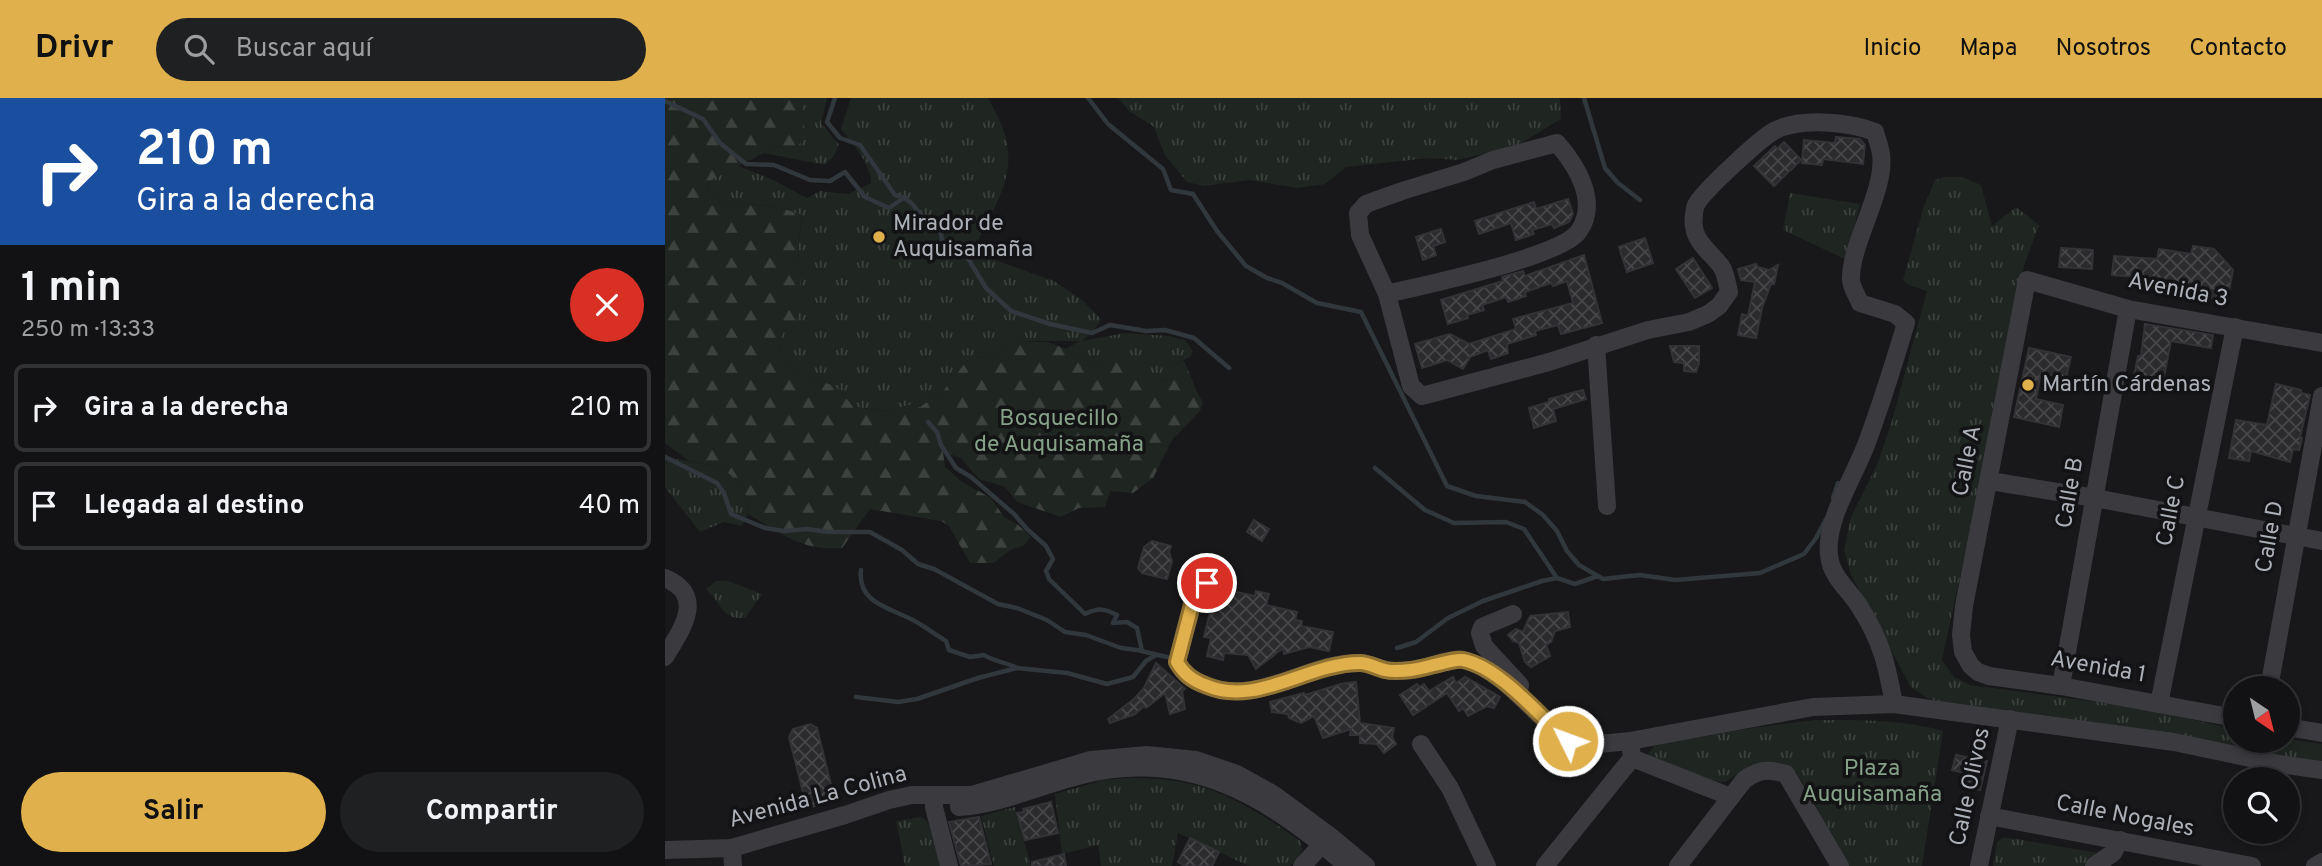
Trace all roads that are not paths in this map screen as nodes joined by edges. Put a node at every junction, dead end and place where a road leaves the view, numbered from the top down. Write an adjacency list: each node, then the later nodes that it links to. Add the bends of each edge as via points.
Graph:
1 (2027, 280): 3 (street, Avenida 3); 8 (street, Calle A)
2 (1387, 294): 2 (street, via 1536,255 1579,232 1588,206 1567,154 1557,144 1538,147 1366,204 1358,214 1360,235); 6 (street, via 1407,375 1422,396)
3 (2128, 309): 4 (street, Avenida 3); 9 (street, Calle B)
4 (2235, 327): 5 (street, Avenida 3); 11 (street, Calle C)
5 (2322, 343)
6 (1596, 345): 10 (street); 22 (street, via 1689,322 1719,306 1728,292 1726,281 1723,269 1694,228 1696,205 1775,130 1840,123 1875,132 1881,155 1878,180 1850,280 1860,303 1906,323 1866,445 1831,526 1828,555 1839,583 1860,606 1878,640)
7 (2322, 396): 12 (street, Calle D)
8 (1990, 481): 9 (street); 17 (street, Calle A, via 1964,606)
9 (2095, 498): 11 (street); 20 (street, Calle B)
10 (1607, 506)
11 (2196, 518): 12 (street); 23 (street, Calle C)
12 (2296, 536): 13 (street); 19 (street, Calle D)
13 (2322, 541)
14 (665, 578): 18 (street, via 687,596 688,607 687,621)
15 (1207, 583): 21 (street, via 1194,597 1177,662 1195,681 1213,689 1253,691 1362,662 1389,671 1461,659)
16 (1513, 614): 21 (street, via 1482,627 1480,634 1484,646 1520,685)
17 (1963, 652): 20 (street, Avenida 1, via 1971,666 1989,676)
18 (665, 657)
19 (2271, 676)
20 (2061, 686): 23 (street, Avenida 1)
21 (1519, 694): 29 (street, via 1552,728 1579,746)
22 (1894, 704): 25 (street); 29 (street, via 1813,707)
23 (2158, 704): 24 (street, Avenida 1)
24 (2223, 716)
25 (2010, 719): 30 (street); 33 (street, Calle Olivos)
26 (2300, 729): 27 (street)
27 (2322, 733)
28 (1421, 744): 44 (street, via 1450,788)
29 (1631, 750): 31 (street); 45 (street)
30 (2322, 771)
31 (1731, 797): 46 (street); 47 (street, via 1757,771 1786,774)
32 (934, 801): 34 (street, Avenida La Colina, via 1009,791 1120,756 1147,755 1229,770 1259,793 1273,794); 37 (street, Avenida La Colina, via 912,795 889,800); 40 (street)
33 (1989, 816): 35 (street, Calle Nogales); 48 (street, Calle Olivos)
34 (1327, 840): 41 (street); 42 (street, Avenida La Colina); 43 (street, Avenida La Colina)
35 (2120, 840): 49 (street, via 2113,853); 50 (street, Calle Nogales)
36 (665, 850): 37 (street, Avenida La Colina)
37 (733, 858): 38 (street, Avenida La Colina)
38 (665, 861)
39 (2322, 862): 51 (street)
40 (949, 866)
41 (1302, 866)
42 (1347, 866)
43 (1366, 866)
44 (1487, 866)
45 (1545, 866)
46 (1678, 866)
47 (1840, 866)
48 (1979, 866)
49 (2094, 866)
50 (2252, 866)
51 (2315, 866)

